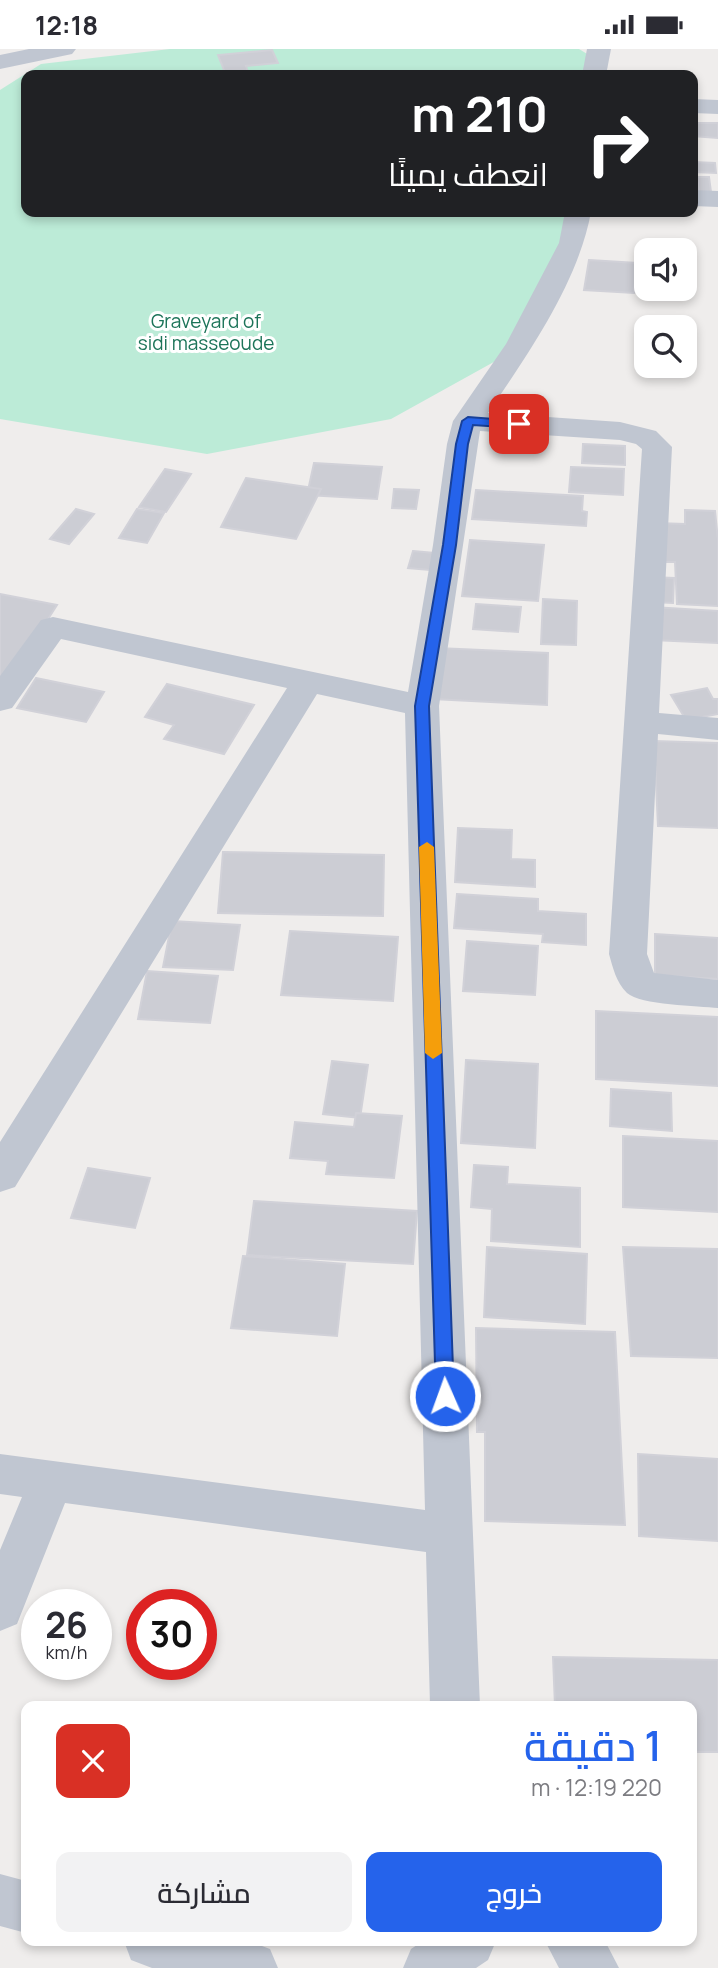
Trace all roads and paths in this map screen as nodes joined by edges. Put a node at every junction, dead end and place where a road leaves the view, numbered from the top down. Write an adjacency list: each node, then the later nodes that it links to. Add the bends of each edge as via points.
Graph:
1 (64, 49): 3 (street)
2 (599, 49): 4 (street)
3 (0, 62)
4 (595, 70)
5 (698, 106): 6 (street)
6 (718, 107)
7 (698, 198): 8 (street)
8 (718, 199)
9 (577, 217): 10 (street, via 572,243 520,344)
10 (468, 421): 13 (street); 14 (street, via 620,431 646,437 657,447)
11 (308, 681): 12 (street, via 53,627); 13 (street); 17 (street)
12 (0, 700)
13 (422, 706): 20 (street)
14 (642, 722): 15 (street); 16 (street, via 628,954 643,986)
15 (718, 729)
16 (718, 994)
17 (0, 1176)
18 (0, 1474): 20 (street)
19 (43, 1501): 21 (street)
20 (449, 1534): 22 (street)
21 (0, 1609)
22 (455, 1701)
23 (0, 1900): 24 (street)
24 (21, 1906)
25 (169, 1946): 28 (street)
26 (462, 1946): 29 (street)
27 (576, 1946): 30 (street)
28 (251, 1968)
29 (430, 1968)
30 (592, 1968)

